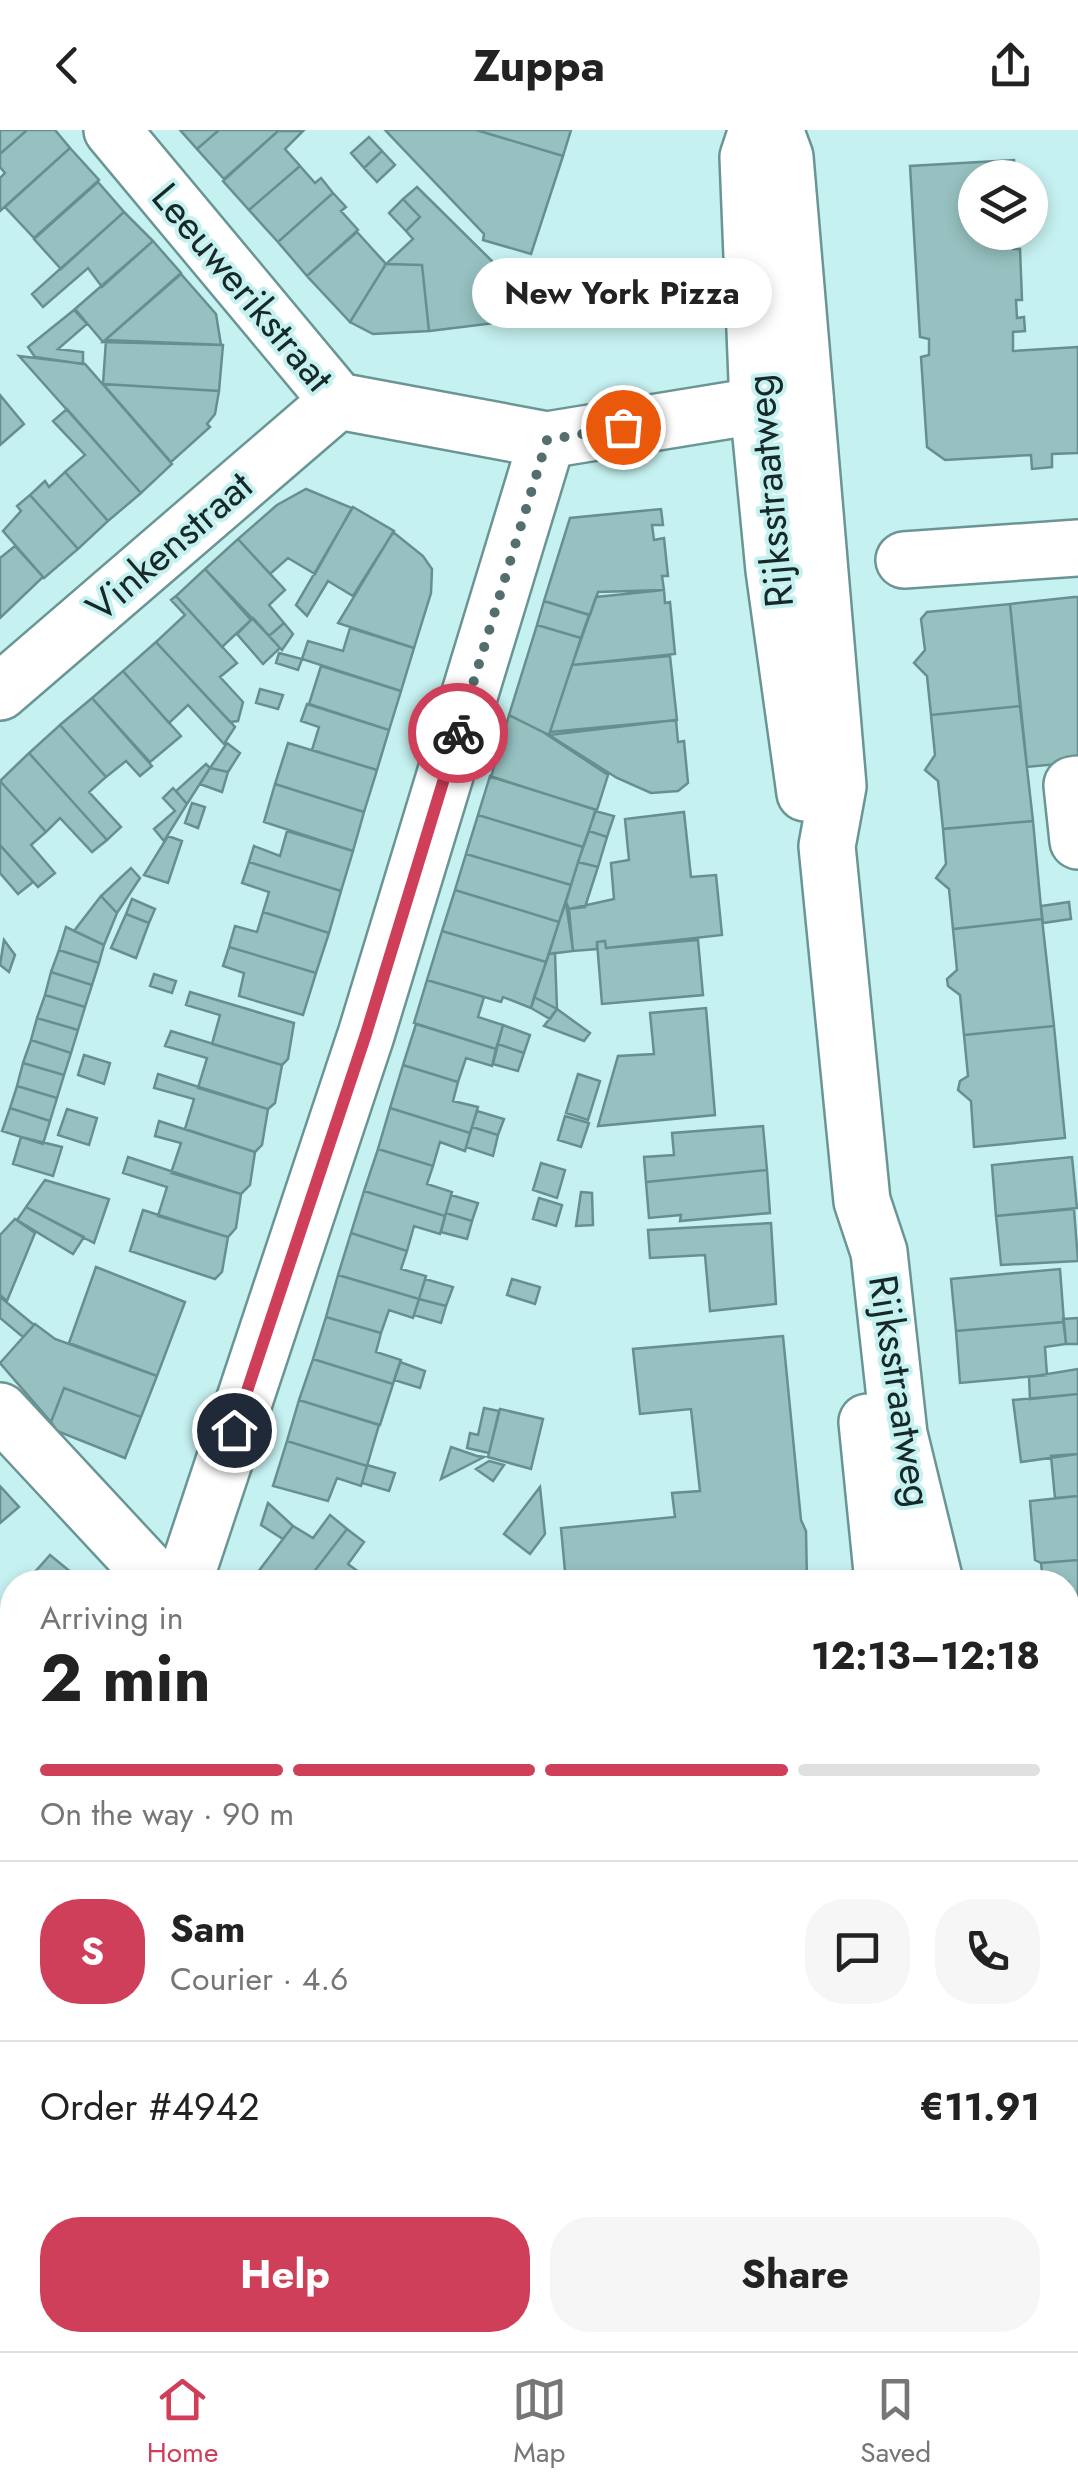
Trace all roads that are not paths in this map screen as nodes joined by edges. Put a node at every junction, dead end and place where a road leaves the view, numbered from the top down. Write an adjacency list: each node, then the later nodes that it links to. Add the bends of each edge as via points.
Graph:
1 (112, 130): 4 (street, Leeuwerikstraat)
2 (757, 130): 5 (street, Rijksstraatweg, via 748,157)
3 (776, 130): 5 (street, Rijksstraatweg, via 785,157)
4 (338, 401): 6 (street, Leeuwerikstraat); 9 (street, Vinkenstraat)
5 (782, 402): 6 (street, Leeuwerikstraat); 12 (street, Rijksstraatweg, via 838,786 827,846)
6 (547, 440): 15 (street, via 366,1034)
7 (1078, 548): 8 (street)
8 (904, 560)
9 (0, 692)
10 (1078, 784): 11 (street, via 1072,785)
11 (1078, 841)
12 (862, 1201): 16 (street, Rijksstraatweg, via 851,1254); 17 (street, Rijksstraatweg, via 879,1252 899,1434)
13 (0, 1412): 14 (street)
14 (149, 1570)
15 (188, 1570)
16 (881, 1570)
17 (932, 1570)

